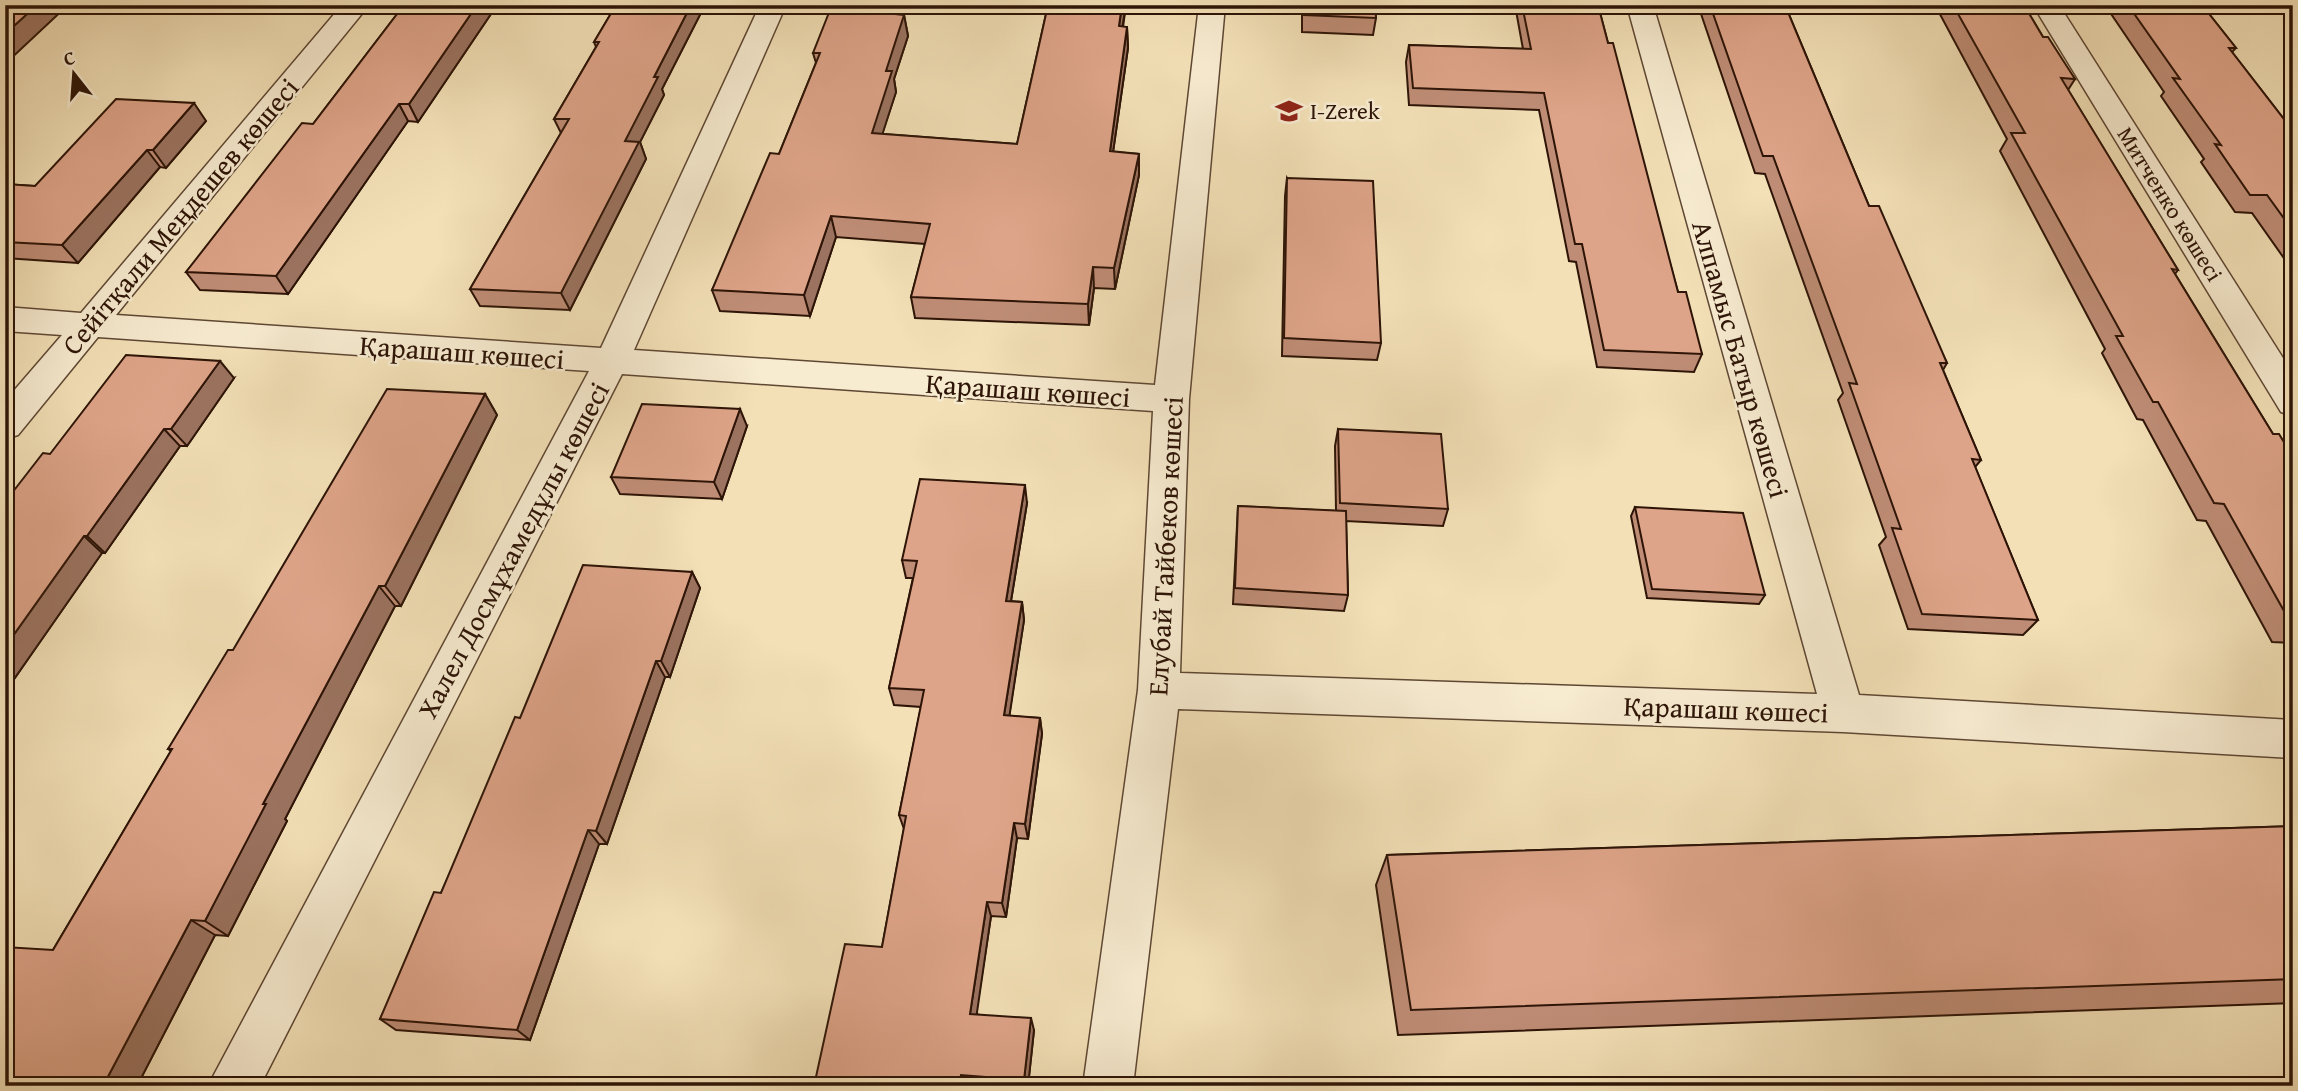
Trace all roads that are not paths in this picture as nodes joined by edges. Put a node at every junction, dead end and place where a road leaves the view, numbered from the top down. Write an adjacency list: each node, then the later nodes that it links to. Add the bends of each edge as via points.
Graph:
1 (356, 5): 7 (street, Сейітқали Меңдешев көшесі)
2 (773, 5): 8 (street, Халел Досмұхамедұлы көшесі)
3 (1212, 5): 9 (street, Елубай Тайбеков көшесі)
4 (1640, 5): 13 (street, Алпамыс Батыр көшесі)
5 (2046, 5): 10 (street, Митченко көшесі)
6 (5, 319): 7 (street, Қарашаш көшесі)
7 (87, 326): 8 (street, Қарашаш көшесі); 11 (street, Сейітқали Меңдешев көшесі)
8 (611, 362): 9 (street, Қарашаш көшесі); 15 (street, Халел Досмұхамедұлы көшесі)
9 (1171, 399): 12 (street, Елубай Тайбеков көшесі)
10 (2293, 402)
11 (5, 426)
12 (1159, 690): 13 (street, Қарашаш көшесі); 16 (street, Елубай Тайбеков көшесі)
13 (1843, 713): 14 (street, Қарашаш көшесі)
14 (2293, 739)
15 (233, 1086)
16 (1108, 1086)

